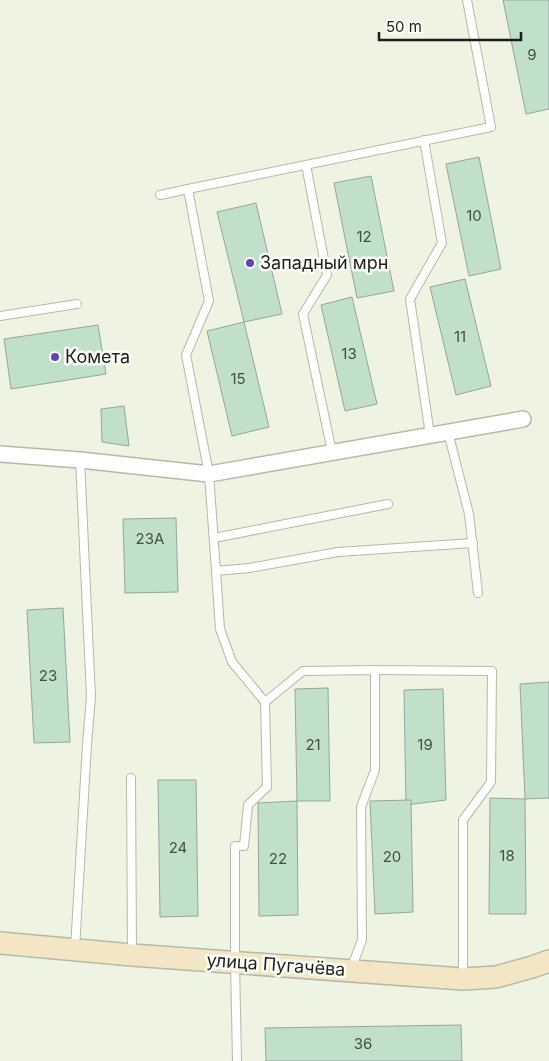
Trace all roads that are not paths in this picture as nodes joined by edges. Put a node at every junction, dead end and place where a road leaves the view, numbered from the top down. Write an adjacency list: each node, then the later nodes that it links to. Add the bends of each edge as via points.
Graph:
1 (467, 0): 2 (lane, via 492,126)
2 (424, 140): 3 (lane); 10 (lane, via 442,243 410,299)
3 (306, 165): 4 (lane); 11 (lane, via 327,275 303,314)
4 (188, 189): 5 (lane); 14 (lane, via 210,302 186,355)
5 (160, 195)
6 (77, 304): 7 (lane)
7 (0, 316)
8 (522, 419): 9 (street)
9 (448, 432): 10 (street); 17 (lane, via 469,514)
10 (430, 435): 11 (street)
11 (332, 452): 14 (street)
12 (0, 454): 13 (street)
13 (80, 460): 14 (street); 24 (lane, via 91,697)
14 (209, 474): 16 (lane)
15 (388, 504): 16 (lane)
16 (214, 538): 18 (lane)
17 (472, 544): 18 (lane, via 338,552); 19 (lane)
18 (216, 571): 21 (lane, via 220,629 232,662)
19 (478, 593)
20 (375, 670): 21 (lane, via 303,671); 28 (lane, via 375,770 361,807 362,940); 29 (lane, via 492,671 491,782 463,820)
21 (265, 702): 27 (lane, via 267,787 248,805 244,846 235,846)
22 (131, 778): 25 (lane)
23 (0, 943): 24 (street, улица Пугачёва)
24 (75, 951): 25 (street, улица Пугачёва)
25 (132, 955): 27 (street, улица Пугачёва)
26 (549, 961): 29 (street, улица Пугачёва, via 496,977)
27 (235, 962): 28 (street, улица Пугачёва); 30 (lane)
28 (350, 970): 29 (street, улица Пугачёва)
29 (463, 978)
30 (237, 1061)

